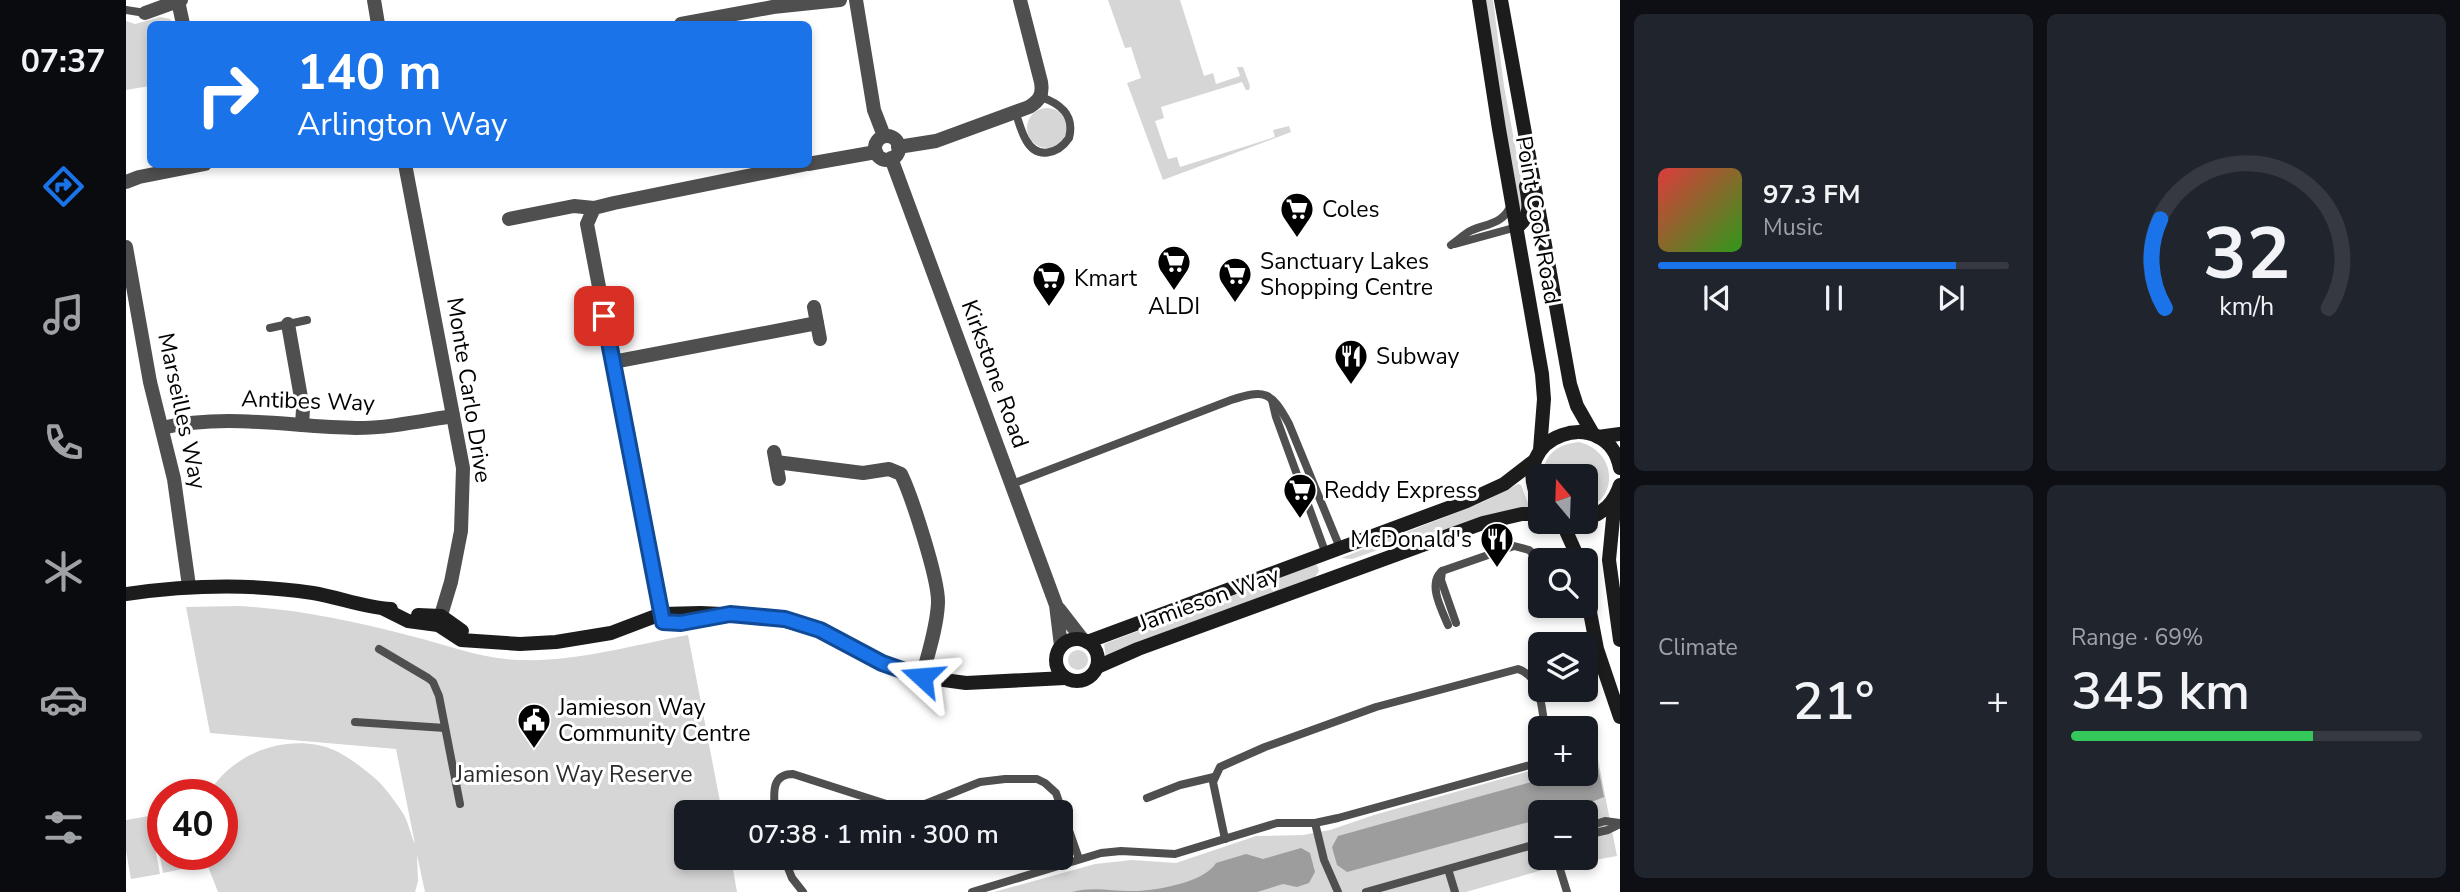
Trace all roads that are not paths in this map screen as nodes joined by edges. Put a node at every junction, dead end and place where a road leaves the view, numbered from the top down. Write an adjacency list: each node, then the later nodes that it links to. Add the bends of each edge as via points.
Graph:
1 (180, 0): 9 (street); 10 (street)
2 (374, 0): 11 (street)
3 (840, 0): 12 (street)
4 (856, 0): 16 (street, via 874,110)
5 (1020, 0): 14 (street)
6 (1479, 0): 24 (street, Point Cook Road)
7 (1501, 0): 13 (street, Point Cook Road)
8 (126, 10): 9 (lane)
9 (145, 13)
10 (183, 21)
11 (378, 21)
12 (697, 21)
13 (1511, 54): 27 (street, via 1510,102 1530,211); 41 (street, Point Cook Road, via 1570,384)
14 (1041, 97): 15 (street); 15 (lane, via 1061,107 1069,119 1069,138 1059,150 1047,153 1032,148)
15 (1015, 112): 18 (street)
16 (884, 136): 17 (street, via 877,141); 18 (street, via 894,138)
17 (876, 152): 18 (street, via 884,159); 19 (street)
18 (895, 153): 46 (street, Kirkstone Road)
19 (812, 163)
20 (185, 168): 23 (street)
21 (407, 168): 37 (street, Monte Carlo Drive)
22 (789, 168): 25 (street)
23 (126, 182)
24 (1512, 201): 27 (street, Point Cook Road); 27 (lane, via 1499,220 1468,232 1451,245)
25 (594, 208): 26 (street, via 574,206); 35 (street, via 587,224)
26 (509, 219)
27 (1517, 227): 42 (street, Point Cook Road, via 1542,373 1544,400)
28 (126, 247): 39 (street, Marseilles Way)
29 (814, 307): 31 (street)
30 (307, 320): 32 (lane)
31 (817, 323): 34 (street); 35 (street)
32 (288, 324): 33 (lane); 38 (street, via 303,406)
33 (270, 328)
34 (821, 339)
35 (613, 362): 57 (street)
36 (1272, 400): 46 (lane, via 1263,393 1247,395); 50 (lane, via 1289,424); 52 (lane)
37 (453, 416): 38 (street, Antibes Way, via 380,427); 59 (street, Monte Carlo Drive, via 463,468 463,508 456,561)
38 (302, 425): 39 (street, Antibes Way, via 214,420)
39 (162, 428): 54 (street, Marseilles Way)
40 (1620, 434): 41 (street, Jamieson Way)
41 (1595, 436): 42 (street, Jamieson Way, via 1581,432 1558,435); 44 (street, Point Cook Road, via 1614,452)
42 (1537, 455): 43 (street, Point Cook Road); 50 (street, Jamieson Way, via 1494,490)
43 (1535, 464)
44 (1620, 468)
45 (779, 479): 66 (street, via 775,457 863,473 889,469 901,474 938,602)
46 (1012, 485): 56 (street, Kirkstone Road)
47 (1618, 492): 48 (street); 61 (street, via 1609,560)
48 (1598, 513)
49 (1528, 515): 53 (street, Jamieson Way, via 1491,520)
50 (1340, 548): 52 (street, Jamieson Way)
51 (1528, 550): 60 (lane, via 1514,546 1442,572)
52 (1326, 554): 53 (street); 62 (street, Jamieson Way)
53 (1339, 576): 65 (street, Jamieson Way)
54 (189, 586): 55 (street, Jamieson Way); 59 (street, Jamieson Way, via 274,587 384,608 408,621)
55 (126, 594)
56 (1056, 605): 62 (street, Kirkstone Road); 64 (street, Kirkstone Road)
57 (662, 618): 59 (street, Jamieson Way, via 635,633 538,644 461,640); 66 (street, Jamieson Way, via 691,622 717,614 766,616 802,624)
58 (1591, 618): 70 (street)
59 (439, 621)
60 (1452, 624)
61 (1620, 640)
62 (1085, 641): 64 (street, Jamieson Way, via 1071,640); 65 (street, via 1096,652)
63 (379, 649): 72 (lane, via 433,682)
64 (1058, 652): 67 (street, via 1057,670); 68 (street, Jamieson Way, via 1039,671)
65 (1097, 667): 67 (street, Jamieson Way, via 1084,680)
66 (922, 677): 68 (street, Jamieson Way, via 966,683)
67 (1065, 678): 68 (street, Jamieson Way)
68 (1020, 679)
69 (1542, 716): 74 (lane, via 1534,680 1513,669 1376,707 1280,741 1223,765)
70 (1620, 717)
71 (355, 722): 72 (lane)
72 (445, 728): 80 (lane)
73 (1528, 766): 81 (lane)
74 (1214, 777): 75 (lane); 85 (lane)
75 (1147, 798)
76 (775, 800): 77 (lane, via 775,785 787,774)
77 (872, 800)
78 (935, 800): 79 (lane, via 980,782 1005,779 1037,779)
79 (1058, 800)
80 (460, 804)
81 (1315, 823): 85 (lane, via 1277,823); 94 (lane)
82 (1598, 823): 83 (lane)
83 (1620, 823): 84 (lane)
84 (1598, 833)
85 (1225, 839): 88 (lane, via 1175,854 1121,851)
86 (1073, 842): 88 (lane)
87 (1528, 846): 89 (lane)
88 (1079, 859): 93 (lane)
89 (1448, 869): 95 (lane); 96 (lane)
90 (789, 870): 92 (lane)
91 (1560, 870): 97 (lane)
92 (802, 892)
93 (972, 892)
94 (1338, 892)
95 (1366, 892)
96 (1455, 892)
97 (1567, 892)

